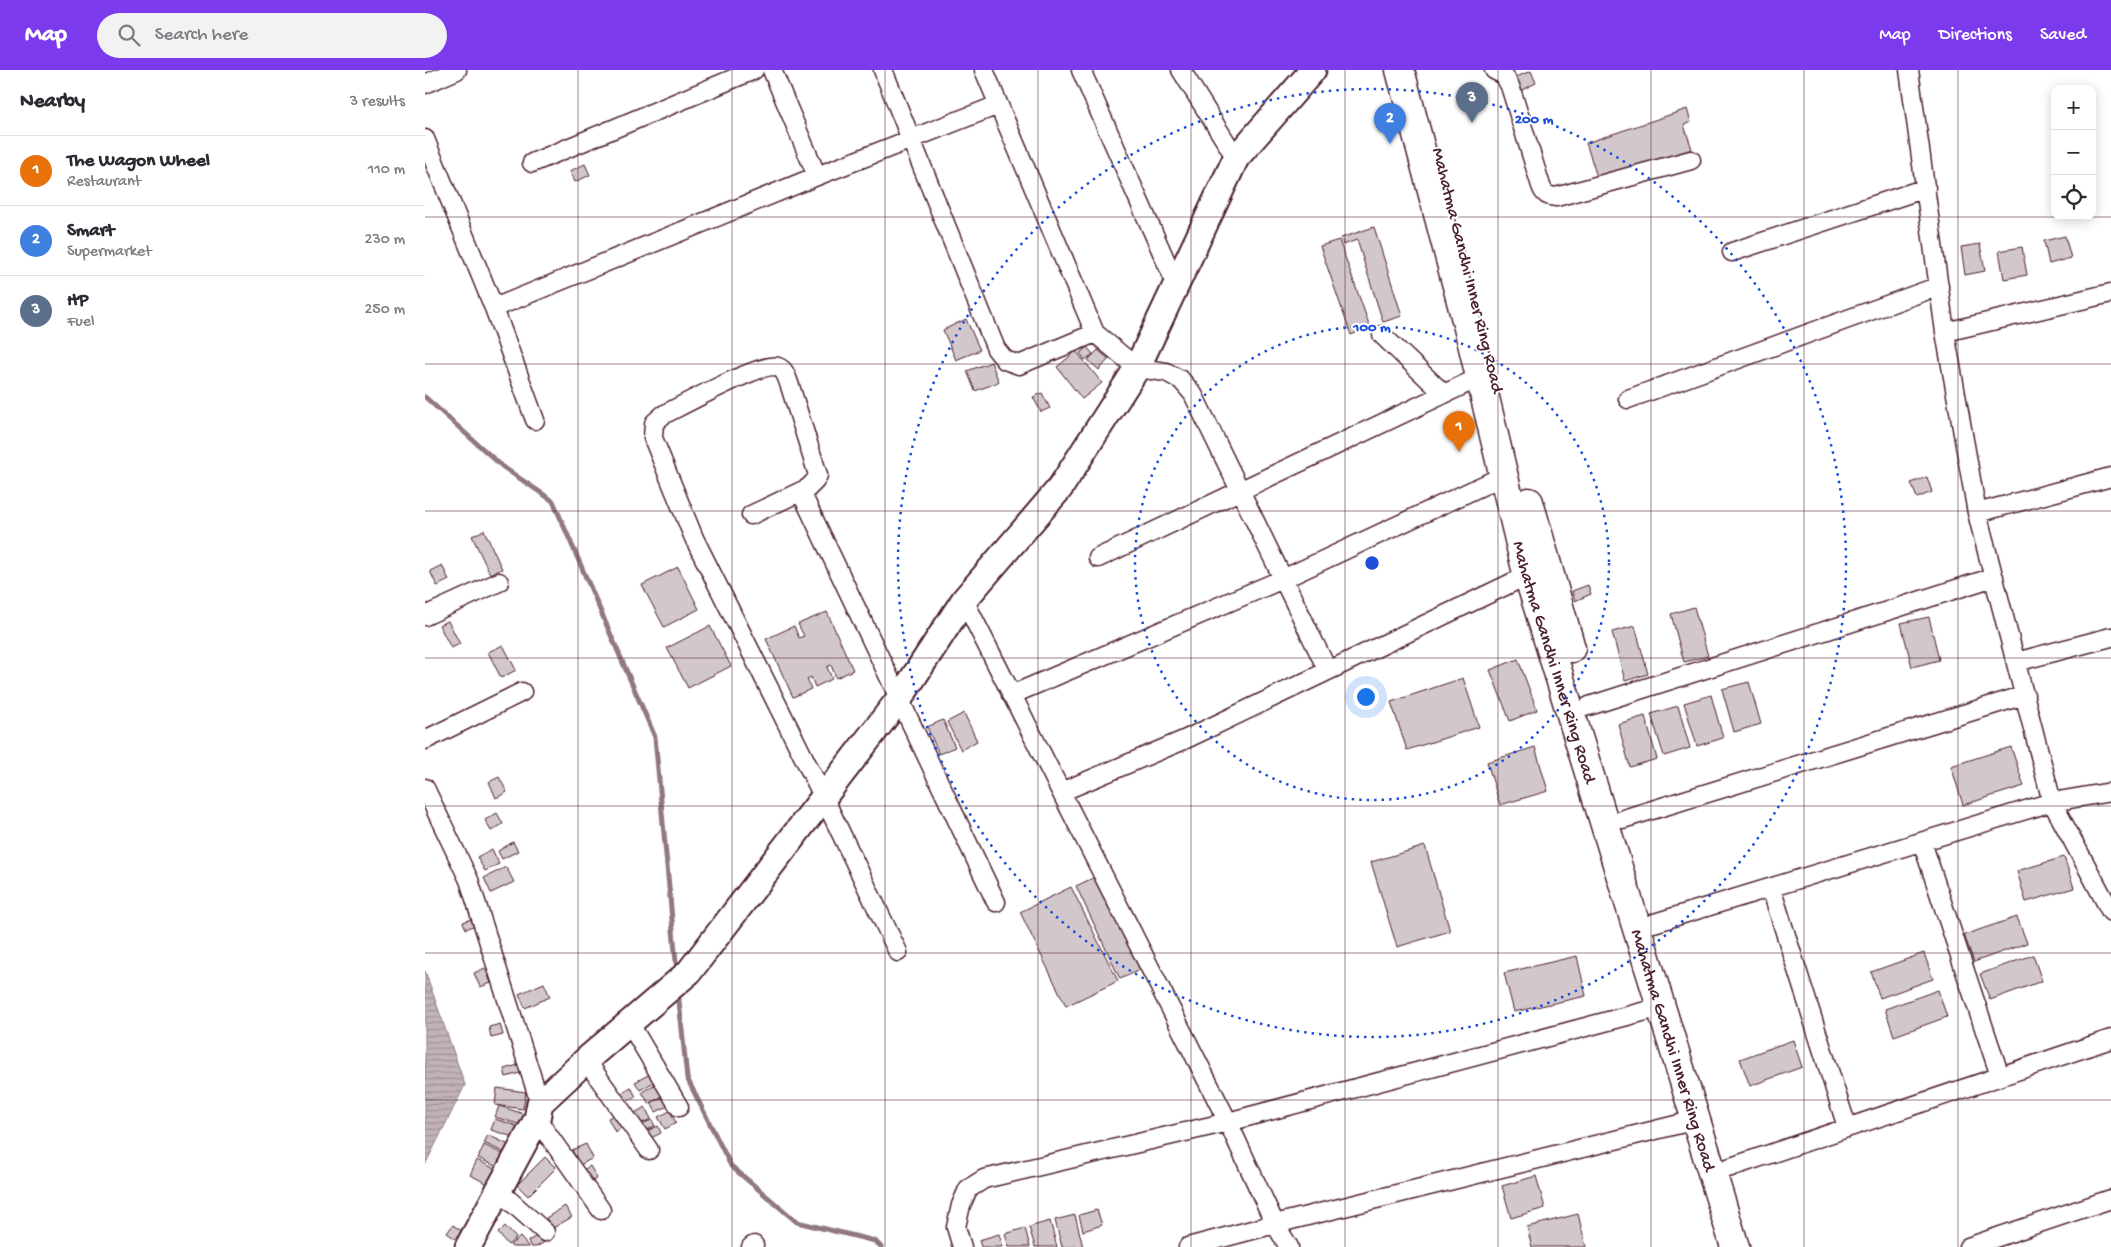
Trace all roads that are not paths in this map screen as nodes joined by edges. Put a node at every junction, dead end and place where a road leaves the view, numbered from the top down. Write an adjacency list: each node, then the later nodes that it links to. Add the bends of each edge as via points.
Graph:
1 (457, 70): 13 (street)
2 (753, 70): 19 (street)
3 (772, 70): 20 (street)
4 (883, 70): 16 (street)
5 (984, 70): 14 (street)
6 (1081, 70): 23 (street)
7 (1181, 70): 17 (street)
8 (1313, 70): 17 (street)
9 (1400, 70): 31 (main road, Mahatma Gandhi Inner Ring Road)
10 (1417, 70): 55 (main road, Mahatma Gandhi Inner Ring Road, via 1541,550)
11 (1494, 70): 18 (street, via 1504,75 1510,86 1541,186 1548,196 1555,197)
12 (1909, 70): 21 (street)
13 (425, 84)
14 (998, 105): 16 (street); 28 (street)
15 (425, 139): 26 (street)
16 (911, 139): 20 (street); 28 (street, via 996,349 1005,360 1019,365)
17 (1236, 158): 23 (street)
18 (1691, 160)
19 (532, 163)
20 (817, 176): 26 (street)
21 (1926, 188): 22 (street); 24 (street)
22 (1732, 252)
23 (1176, 284): 30 (street)
24 (1939, 286): 27 (street); 33 (street)
25 (2111, 292): 27 (street)
26 (494, 308): 34 (street)
27 (1945, 332): 39 (street)
28 (1095, 333): 30 (street)
29 (1383, 335): 32 (street)
30 (1137, 368): 37 (street, via 1166,372 1181,380 1193,394); 46 (street, via 1060,488)
31 (1480, 377): 32 (street); 35 (main road, Mahatma Gandhi Inner Ring Road)
32 (1443, 394): 37 (street)
33 (1628, 399)
34 (535, 420)
35 (1503, 476): 42 (main road, Mahatma Gandhi Inner Ring Road); 44 (street)
36 (2111, 477): 39 (street)
37 (1239, 490): 41 (street); 44 (street)
38 (801, 492): 40 (street); 54 (street); 60 (street, via 815,481 817,469 785,372 777,366 749,373 663,415 654,423 653,438 694,538)
39 (1977, 513): 43 (street)
40 (751, 515)
41 (1098, 558)
42 (1528, 575): 50 (street); 69 (main road, Mahatma Gandhi Inner Ring Road)
43 (1994, 576): 49 (street); 55 (street)
44 (1283, 579): 50 (street); 52 (street)
45 (499, 582): 47 (street)
46 (964, 600): 52 (street); 54 (street)
47 (425, 616)
48 (2111, 637): 49 (street)
49 (2016, 662): 53 (street)
50 (1328, 671): 58 (street, via 1184,740)
51 (522, 692): 56 (street)
52 (1011, 695): 58 (street)
53 (2025, 695): 61 (street); 62 (street)
54 (900, 698): 60 (street); 65 (street)
55 (1589, 706): 62 (main road, Mahatma Gandhi Inner Ring Road)
56 (425, 740)
57 (425, 788): 75 (street, via 469,880)
58 (1061, 792): 77 (street)
59 (2111, 792): 61 (street)
60 (823, 796): 68 (street); 70 (street, via 689,972)
61 (2052, 802): 63 (street); 66 (street)
62 (1623, 819): 67 (main road, Mahatma Gandhi Inner Ring Road)
63 (1922, 842): 64 (street); 73 (street)
64 (1771, 888): 67 (street); 78 (street)
65 (996, 902)
66 (2111, 912)
67 (1654, 923): 80 (main road, Mahatma Gandhi Inner Ring Road)
68 (898, 952)
69 (1661, 1007): 76 (main road, Mahatma Gandhi Inner Ring Road); 77 (street)
70 (630, 1024): 72 (street); 74 (street)
71 (2111, 1039): 73 (street)
72 (586, 1060): 75 (street); 79 (street)
73 (2000, 1076): 78 (street)
74 (679, 1107)
75 (538, 1111): 81 (street); 83 (street)
76 (1695, 1120): 84 (street); 91 (main road, Mahatma Gandhi Inner Ring Road)
77 (1228, 1122): 84 (street); 88 (street, via 984,1179 968,1189 961,1205 956,1227)
78 (1847, 1127): 80 (street)
79 (649, 1150)
80 (1728, 1168): 92 (main road, Mahatma Gandhi Inner Ring Road)
81 (499, 1191): 85 (street); 87 (street)
82 (2111, 1198): 86 (street)
83 (601, 1210)
84 (1275, 1224): 89 (street); 90 (street)
85 (545, 1232)
86 (1987, 1244): 93 (street)
87 (467, 1247)
88 (962, 1247)
89 (1188, 1247)
90 (1289, 1247)
91 (1735, 1247)
92 (1753, 1247)
93 (1969, 1247)

